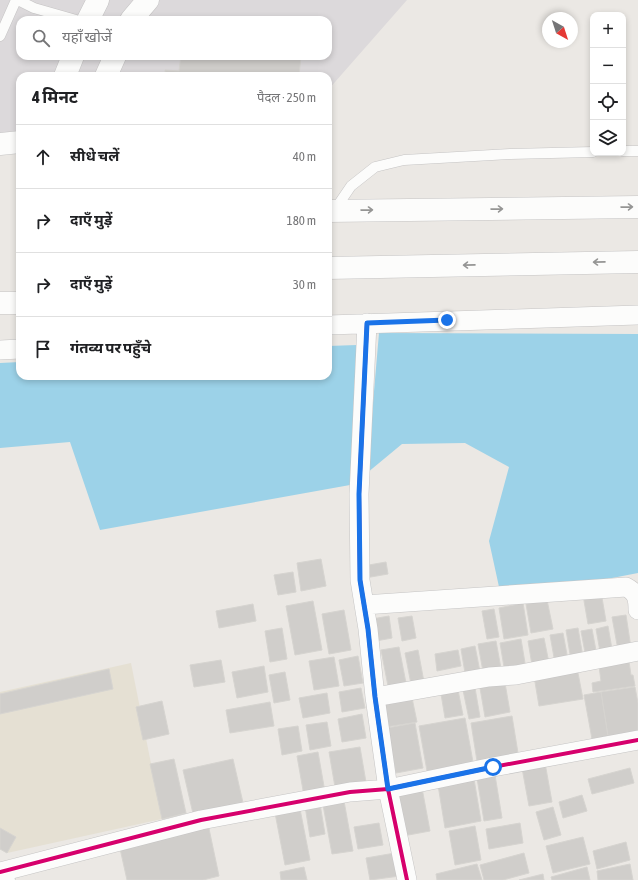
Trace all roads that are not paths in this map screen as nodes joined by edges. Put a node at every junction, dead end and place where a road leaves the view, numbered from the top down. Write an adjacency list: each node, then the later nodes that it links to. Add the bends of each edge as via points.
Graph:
1 (17, 0): 4 (lane); 7 (lane)
2 (98, 0): 5 (main road)
3 (148, 0): 6 (main road)
4 (62, 16)
5 (90, 16)
6 (134, 16)
7 (0, 36)
8 (71, 60): 10 (main road)
9 (113, 60): 11 (main road)
10 (67, 72)
11 (108, 72)
12 (638, 150): 13 (lane)
13 (626, 151)
14 (590, 152): 16 (lane, via 404,160 376,167 351,186)
15 (638, 207): 17 (main road, one-way to 15)
16 (332, 210)
17 (332, 211)
18 (638, 262): 19 (main road, one-way to 19)
19 (332, 268)
20 (638, 315): 21 (street)
21 (367, 323): 22 (street); 25 (street, via 359,494 360,580)
22 (332, 325)
23 (16, 349): 24 (street)
24 (0, 350)
25 (364, 605): 26 (street, via 626,587 634,591 638,598); 28 (street)
26 (638, 610)
27 (638, 650): 28 (street, via 516,675 489,677)
28 (375, 697): 30 (street)
29 (638, 740): 30 (street)
30 (388, 789): 31 (street, via 350,792 201,820); 33 (street)
31 (0, 874): 32 (main road)
32 (4, 880)
33 (406, 880)

